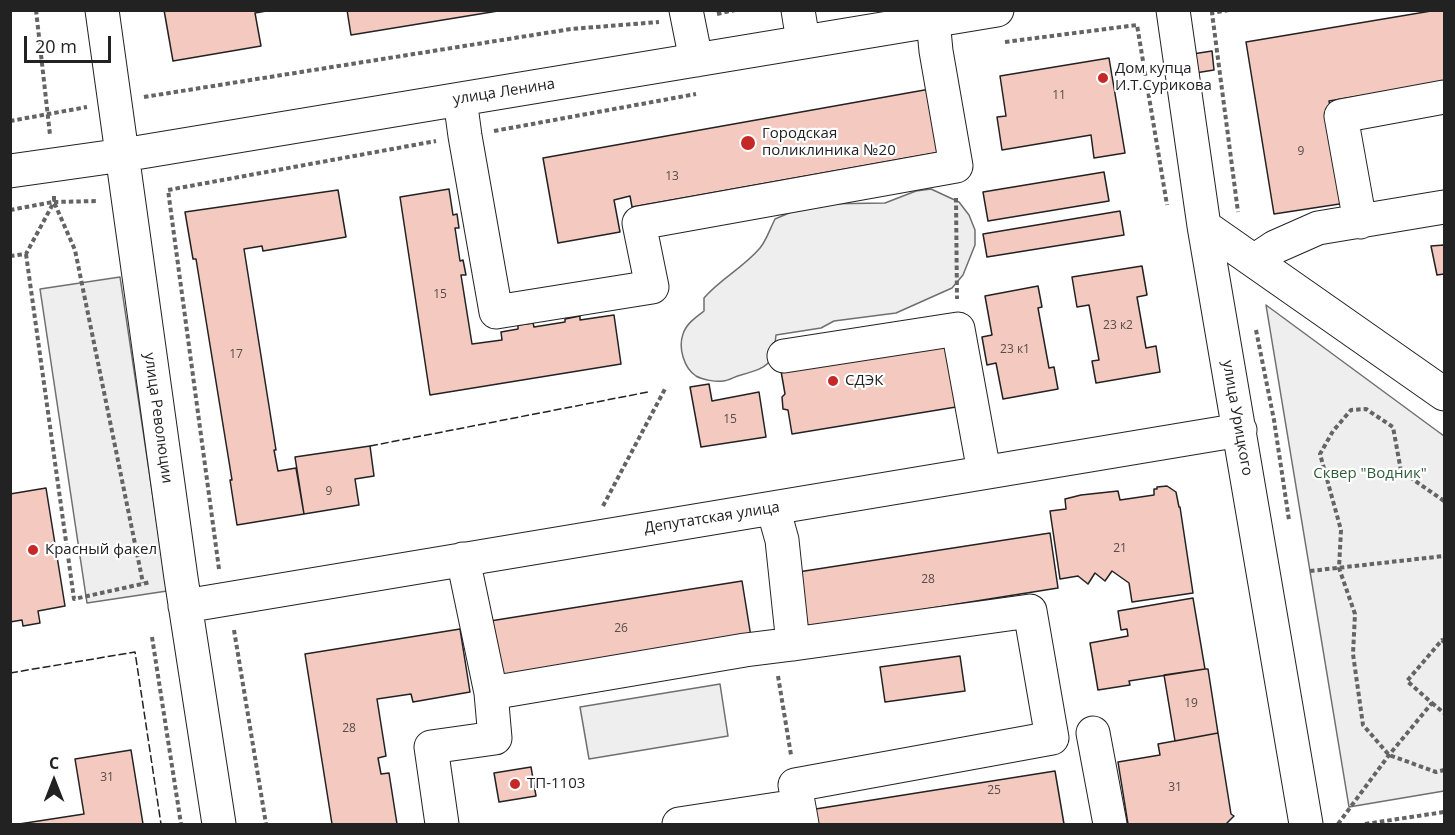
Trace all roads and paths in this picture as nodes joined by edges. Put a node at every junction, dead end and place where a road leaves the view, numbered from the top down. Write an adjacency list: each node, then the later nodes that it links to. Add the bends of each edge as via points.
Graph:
1 (36, 10): 16 (path)
2 (102, 10): 15 (street, улица Революции)
3 (735, 10): 7 (path)
4 (997, 10): 8 (street, улица Ленина)
5 (1173, 10): 29 (street, улица Урицкого)
6 (1229, 10): 31 (path, via 1212,13 1239,223)
7 (686, 15): 11 (street); 15 (path, via 571,28)
8 (933, 20): 9 (street, улица Ленина); 21 (street)
9 (800, 26): 11 (street, улица Ленина)
10 (995, 44): 23 (path, via 1137,25)
11 (696, 60): 14 (street, улица Ленина)
12 (700, 94): 18 (path)
13 (1444, 97): 28 (street, via 1341,116)
14 (460, 99): 18 (street); 19 (street, улица Ленина)
15 (116, 102): 16 (path); 19 (street, улица Революции)
16 (48, 114): 17 (path); 20 (path)
17 (10, 121)
18 (465, 136): 21 (street, via 496,312 652,287 639,223); 46 (path, via 168,190)
19 (123, 155): 20 (street, улица Ленина); 47 (street, улица Революции)
20 (53, 165): 22 (street, улица Ленина); 25 (path)
21 (956, 166): 33 (path)
22 (10, 171)
23 (1166, 198)
24 (98, 201): 25 (path)
25 (54, 202): 27 (path); 30 (path); 30 (path, via 75,250 143,583 74,599)
26 (1444, 207): 28 (street)
27 (10, 210)
28 (1360, 222): 31 (street, via 1318,228)
29 (1204, 225): 31 (street); 37 (street, улица Урицкого)
30 (26, 254): 32 (path)
31 (1265, 254): 35 (street)
32 (10, 256)
33 (958, 329): 34 (street); 38 (street)
34 (784, 356)
35 (1441, 383)
36 (666, 387): 41 (path)
37 (1240, 430): 38 (street, Депутатская улица); 66 (street, улица Урицкого)
38 (984, 472): 40 (street, Депутатская улица)
39 (1444, 501): 44 (path, via 1401,471 1393,427 1366,409 1351,410 1320,454 1341,530)
40 (773, 508): 43 (street, Депутатская улица); 51 (street, via 782,540)
41 (601, 511)
42 (1444, 556): 44 (path)
43 (464, 559): 47 (street, Депутатская улица); 52 (street)
44 (1340, 568): 45 (path); 56 (path, via 1355,614 1353,654 1363,725)
45 (1310, 571)
46 (221, 579)
47 (185, 606): 61 (street, улица Революции)
48 (234, 630): 62 (path)
49 (152, 637): 60 (path)
50 (1444, 642): 53 (path, via 1407,681)
51 (784, 645): 52 (street); 58 (path); 58 (street, via 1030,611 1052,738)
52 (491, 693): 63 (street, via 495,738 430,747)
53 (1432, 703): 54 (path); 56 (path)
54 (1444, 713)
55 (1093, 733): 65 (street)
56 (1389, 755): 57 (path, via 1436,772); 67 (path)
57 (1444, 770)
58 (798, 805): 64 (street)
59 (1444, 812): 68 (path)
60 (181, 825)
61 (219, 825)
62 (266, 825)
63 (442, 825)
64 (679, 825)
65 (1110, 825)
66 (1306, 825)
67 (1337, 825)
68 (1365, 825)

